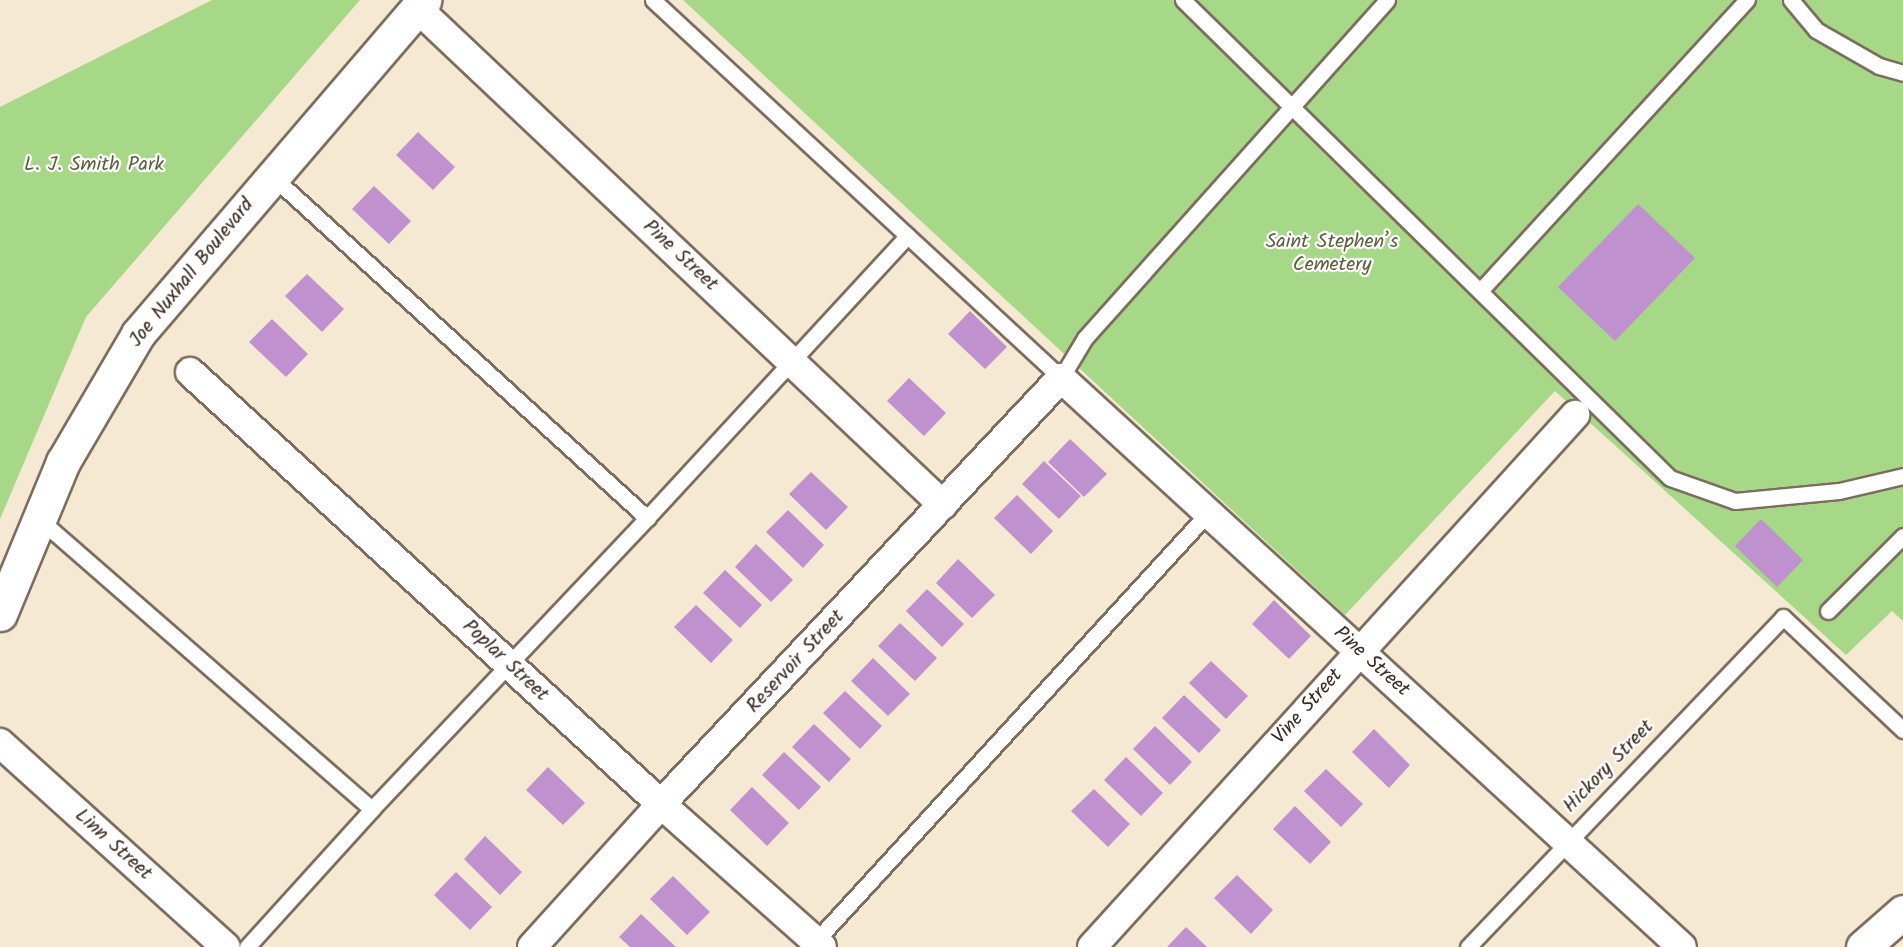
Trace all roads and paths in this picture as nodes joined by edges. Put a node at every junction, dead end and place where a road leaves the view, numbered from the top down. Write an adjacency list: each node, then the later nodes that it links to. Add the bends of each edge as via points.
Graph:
1 (653, 0): 10 (lane)
2 (1183, 0): 8 (lane)
3 (1387, 0): 8 (lane)
4 (1747, 0): 11 (lane)
5 (1791, 0): 7 (lane, via 1816,30 1879,66)
6 (420, 4): 9 (street, Joe Nuxhall Boulevard); 12 (street, Pine Street)
7 (1903, 73)
8 (1292, 107): 11 (lane); 14 (lane, via 1085,338)
9 (272, 176): 19 (street, Joe Nuxhall Boulevard, via 138,334 63,462); 20 (lane)
10 (907, 236): 12 (lane); 14 (lane)
11 (1480, 291): 16 (lane, via 1670,478 1735,501 1839,491)
12 (792, 362): 17 (street, Pine Street); 20 (lane)
13 (190, 372): 25 (street, Poplar Street)
14 (1061, 378): 17 (street, Reservoir Street); 18 (street, Pine Street)
15 (1575, 415): 24 (street, Vine Street)
16 (1903, 476)
17 (943, 505): 28 (street, Reservoir Street)
18 (1208, 513): 24 (street, Pine Street); 32 (lane)
19 (38, 518): 23 (street, Joe Nuxhall Boulevard); 29 (lane)
20 (647, 518): 25 (lane)
21 (1903, 536): 22 (lane)
22 (1828, 611)
23 (0, 614)
24 (1359, 651): 30 (street, Pine Street); 36 (street, Vine Street)
25 (510, 665): 28 (street, Poplar Street); 29 (lane)
26 (1903, 730): 30 (lane, Hickory Street, via 1783,617)
27 (0, 743): 33 (street, Linn Street)
28 (661, 804): 32 (street, Poplar Street); 35 (street, Reservoir Street)
29 (372, 809): 34 (lane)
30 (1567, 841): 37 (lane, Hickory Street); 38 (street, Pine Street)
31 (1903, 912): 39 (street)
32 (816, 945)
33 (226, 947)
34 (247, 947)
35 (532, 947)
36 (1092, 947)
37 (1468, 947)
38 (1682, 947)
39 (1863, 947)

